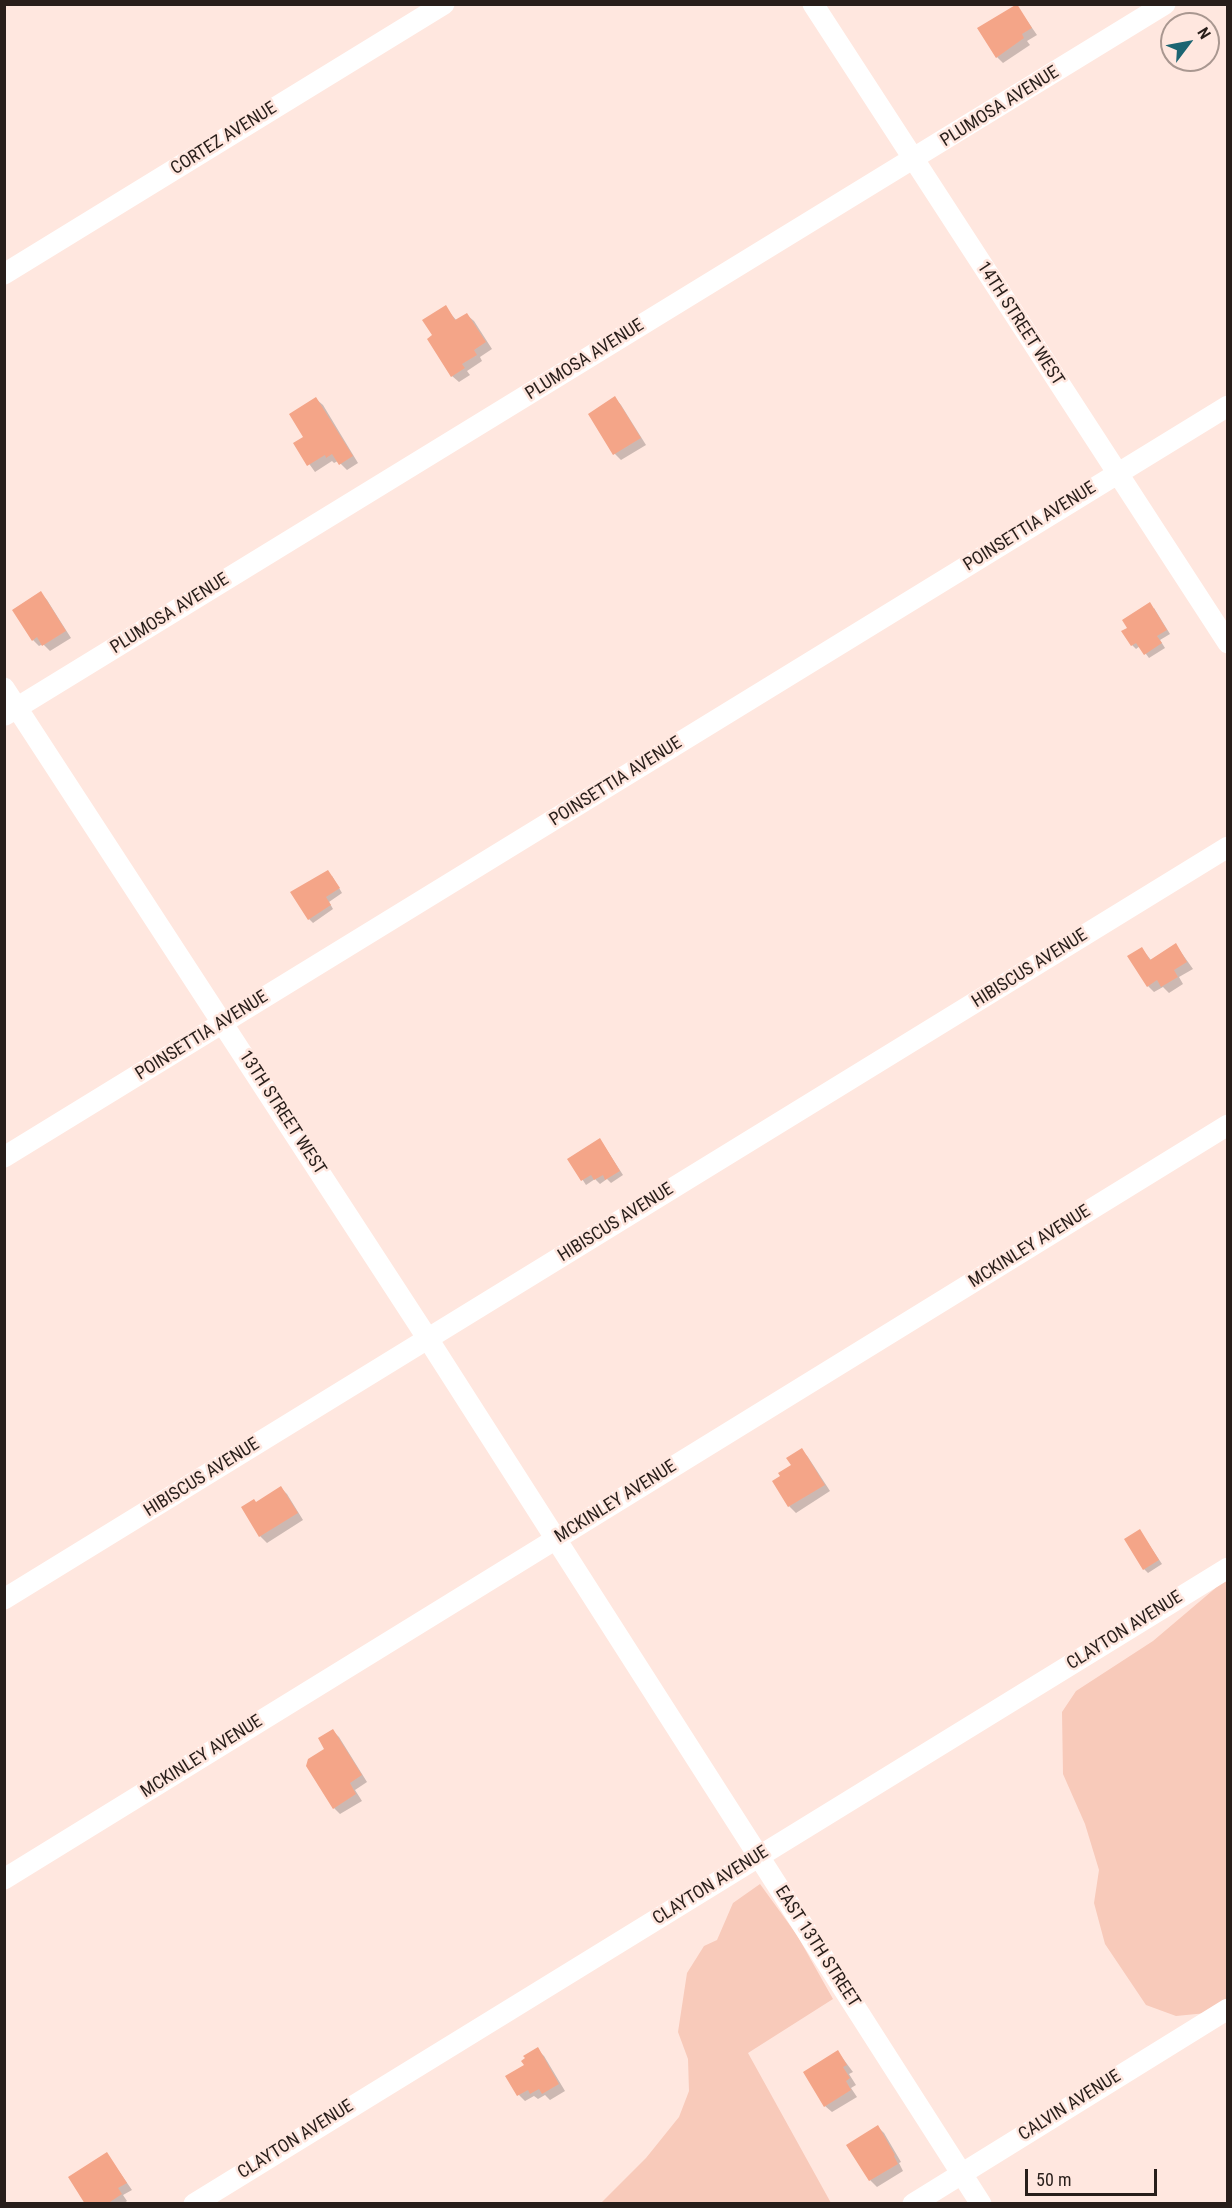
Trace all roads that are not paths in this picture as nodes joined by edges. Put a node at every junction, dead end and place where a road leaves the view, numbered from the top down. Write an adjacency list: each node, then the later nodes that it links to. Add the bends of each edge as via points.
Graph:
1 (444, 4): 5 (street, CORTEZ AVENUE)
2 (813, 4): 4 (street, 14TH STREET WEST)
3 (1165, 4): 4 (street, PLUMOSA AVENUE)
4 (914, 159): 7 (street, 14TH STREET WEST); 10 (street, PLUMOSA AVENUE)
5 (4, 274)
6 (1227, 406): 7 (street, POINSETTIA AVENUE)
7 (1118, 474): 8 (street, 14TH STREET WEST); 12 (street, POINSETTIA AVENUE)
8 (1227, 644)
9 (4, 688): 10 (street, 13TH STREET WEST)
10 (11, 712): 12 (street, 13TH STREET WEST)
11 (1227, 848): 15 (street, HIBISCUS AVENUE)
12 (223, 1022): 14 (street, POINSETTIA AVENUE); 15 (street, 13TH STREET WEST)
13 (1227, 1125): 16 (street, MCKINLEY AVENUE)
14 (4, 1157)
15 (428, 1339): 16 (street, 13TH STREET WEST); 18 (street, HIBISCUS AVENUE)
16 (556, 1540): 19 (street, EAST 13TH STREET); 20 (street, MCKINLEY AVENUE)
17 (1227, 1568): 19 (street, CLAYTON AVENUE)
18 (4, 1599)
19 (759, 1856): 22 (street, EAST 13TH STREET); 23 (street, CLAYTON AVENUE)
20 (4, 1879)
21 (1227, 2009): 22 (street, CALVIN AVENUE)
22 (962, 2173): 24 (street, CALVIN AVENUE); 25 (street, EAST 13TH STREET)
23 (194, 2204)
24 (913, 2204)
25 (981, 2204)

